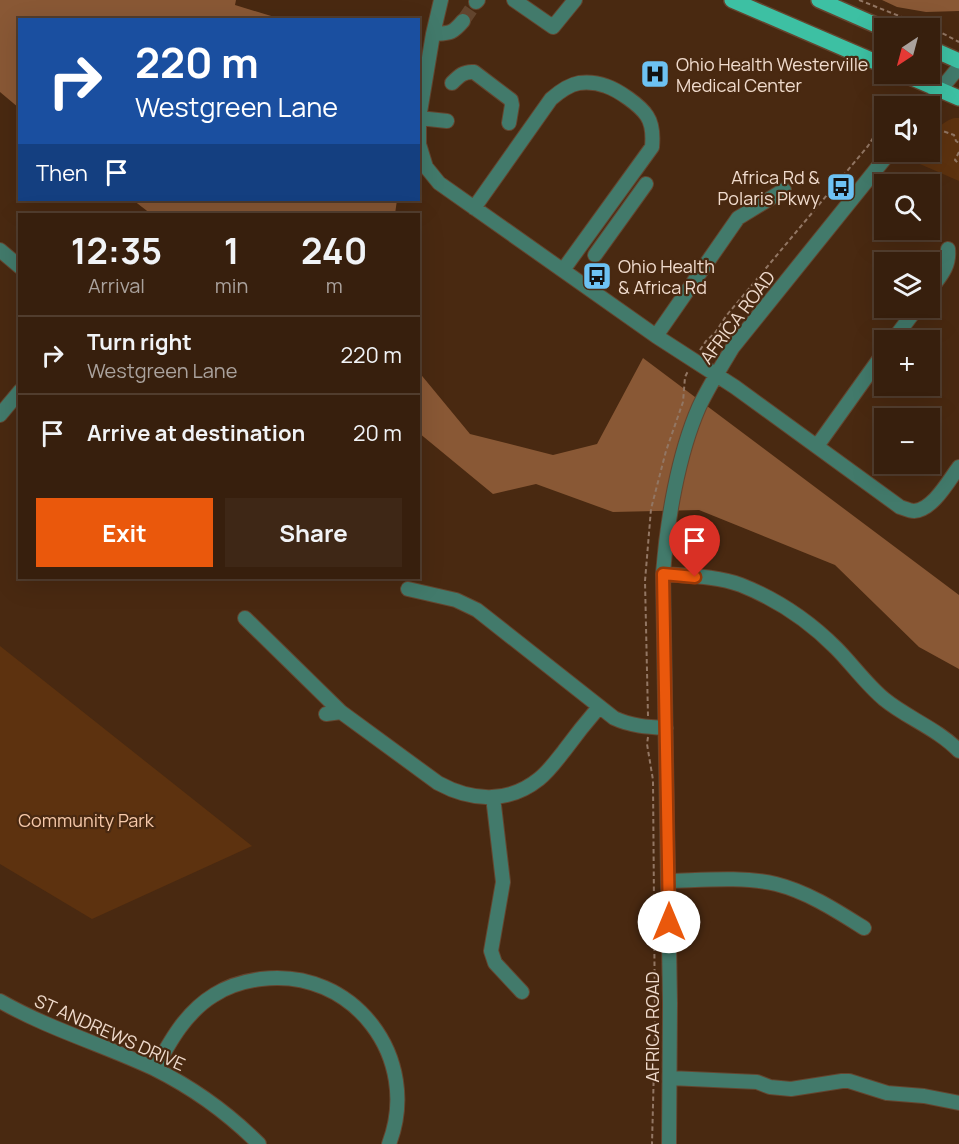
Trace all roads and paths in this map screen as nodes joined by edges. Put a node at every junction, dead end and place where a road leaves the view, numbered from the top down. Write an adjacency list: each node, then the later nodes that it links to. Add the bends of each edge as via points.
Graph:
1 (441, 0): 9 (street)
2 (514, 0): 3 (street, via 554,27)
3 (574, 0)
4 (732, 0): 12 (main road)
5 (819, 0): 8 (main road)
6 (859, 0): 10 (path)
7 (463, 21): 9 (street, via 454,31)
8 (874, 24)
9 (433, 34): 20 (street)
10 (959, 42)
11 (940, 52): 13 (main road)
12 (874, 61)
13 (959, 61)
14 (959, 67): 17 (street)
15 (452, 82): 23 (street, via 461,74 474,72 511,100)
16 (926, 84): 17 (main road)
17 (940, 90): 18 (street); 19 (main road)
18 (935, 96)
19 (959, 98)
20 (420, 112)
21 (420, 118): 22 (street)
22 (447, 121)
23 (509, 123)
24 (940, 130): 26 (path, via 954,135)
25 (874, 136): 43 (path)
26 (959, 143)
27 (420, 147): 34 (street, via 426,167 439,183)
28 (959, 152): 30 (path, via 955,160)
29 (882, 162): 45 (street, AFRICA ROAD, via 733,347)
30 (959, 164)
31 (646, 184): 35 (street)
32 (784, 190): 42 (street, via 738,218)
33 (615, 199): 34 (street, via 652,147 654,134 642,109 621,93 589,82 576,83 551,99); 35 (street); 40 (street)
34 (474, 208): 40 (street)
35 (628, 209): 37 (street)
36 (0, 250): 39 (street)
37 (595, 255)
38 (959, 257): 41 (street, via 948,249 948,264)
39 (18, 265)
40 (563, 270): 42 (street)
41 (940, 276)
42 (656, 336): 45 (street)
43 (702, 346)
44 (874, 366): 48 (street)
45 (716, 374): 48 (street); 50 (street, AFRICA ROAD, via 696,415 679,467)
46 (18, 394): 47 (street)
47 (0, 416)
48 (817, 446): 49 (street, via 900,507 912,511 934,500)
49 (959, 466)
50 (663, 574): 56 (street, AFRICA ROAD); 57 (street, via 740,585 774,602 812,626 884,699)
51 (408, 589): 53 (street, via 456,600 477,610)
52 (245, 618): 54 (street)
53 (599, 706): 56 (street, via 624,723); 58 (street, via 539,779 510,794)
54 (341, 712): 55 (street); 58 (street, via 438,783 465,795)
55 (326, 714)
56 (666, 728): 59 (street, AFRICA ROAD)
57 (959, 751)
58 (493, 797): 61 (street, via 503,882 491,951 495,963)
59 (669, 881): 60 (street, via 741,880 775,884 809,897); 65 (street, AFRICA ROAD)
60 (864, 928)
61 (522, 992)
62 (0, 1001): 64 (street, ST ANDREWS DRIVE)
63 (655, 1029): 69 (path)
64 (155, 1069): 67 (street, ST ANDREWS DRIVE, via 205,1099); 68 (street, via 192,1012 221,991 270,978 317,984 361,1012 389,1052 398,1105)
65 (670, 1078): 66 (street, via 758,1082 791,1089 842,1080 887,1093); 70 (street, AFRICA ROAD)
66 (959, 1103)
67 (259, 1144)
68 (389, 1144)
69 (652, 1144)
70 (669, 1144)

